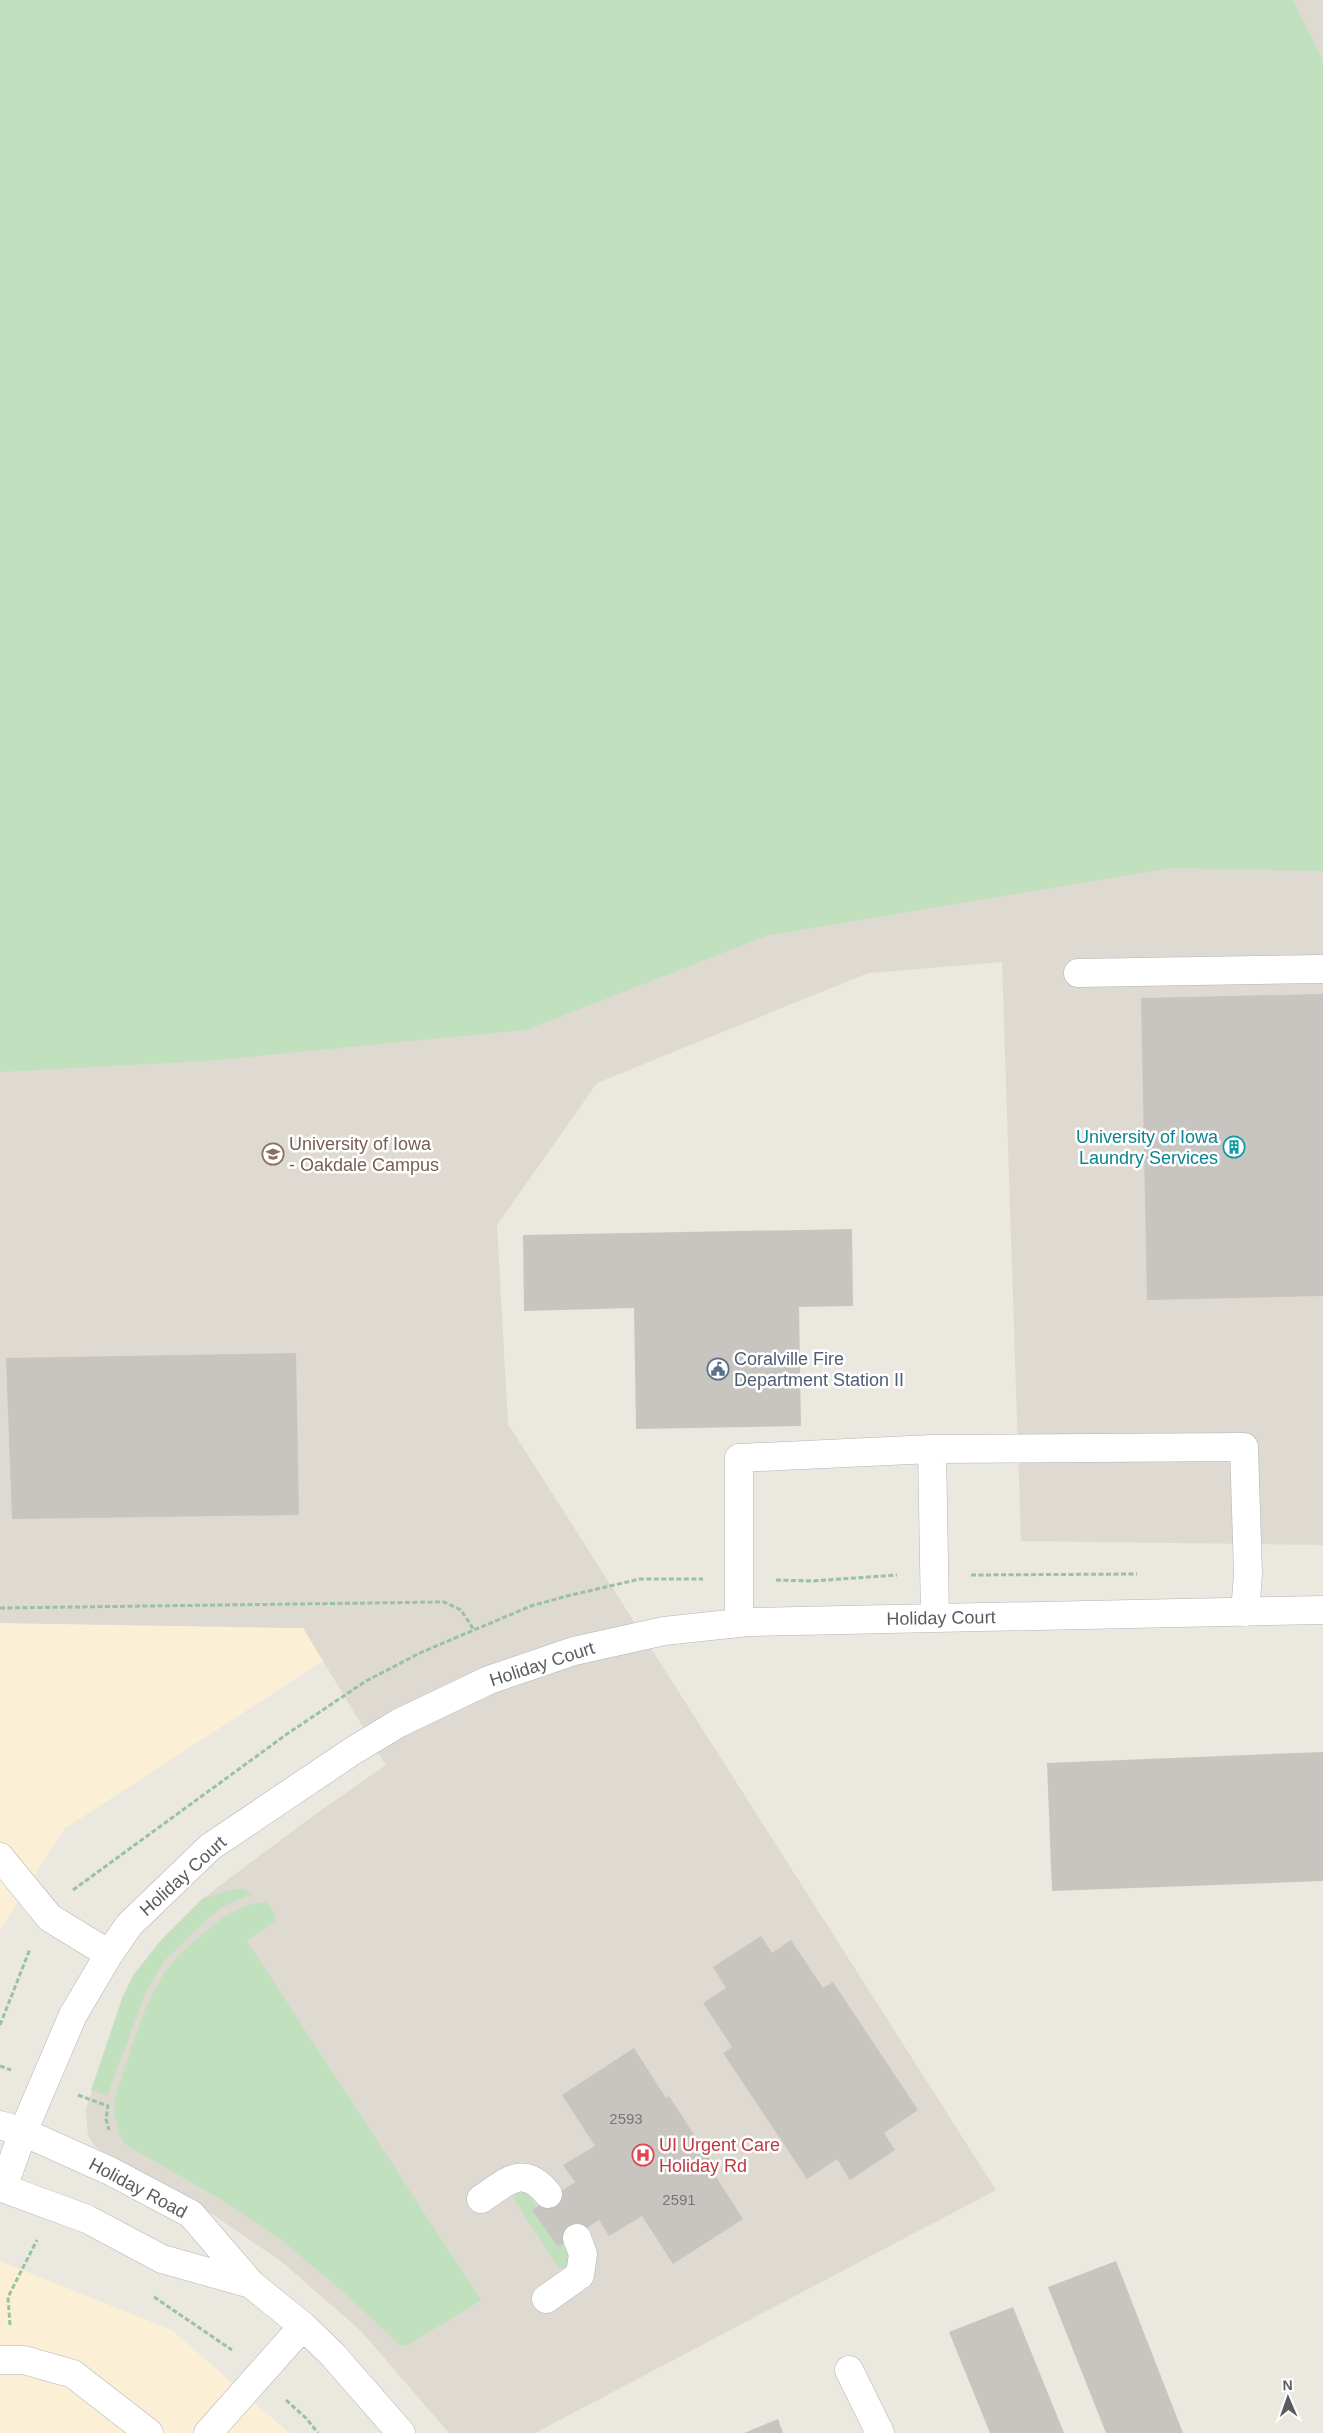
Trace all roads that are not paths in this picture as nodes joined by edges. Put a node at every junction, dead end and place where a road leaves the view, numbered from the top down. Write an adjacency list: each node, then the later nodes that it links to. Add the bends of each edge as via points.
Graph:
1 (1323, 969): 2 (street)
2 (1078, 973)
3 (932, 1449): 5 (street, via 1244,1447 1248,1574); 6 (street); 7 (street, via 739,1458)
4 (1323, 1610): 5 (street, Holiday Court)
5 (1245, 1612): 6 (street, Holiday Court)
6 (935, 1618): 7 (street, Holiday Court)
7 (739, 1623): 9 (street, Holiday Court, via 664,1631 574,1651 489,1680 400,1723 210,1847 129,1925)
8 (0, 1857): 9 (street, via 50,1918)
9 (109, 1954): 10 (street, Holiday Court)
10 (12, 2129): 11 (street, Holiday Court); 15 (street, Holiday Road, via 110,2171 191,2214)
11 (2, 2188): 15 (street, Holiday Road, via 87,2219 162,2258)
12 (548, 2194): 13 (street, via 532,2179 518,2177)
13 (481, 2199)
14 (577, 2238): 16 (street, via 583,2254 580,2275)
15 (251, 2284): 17 (street, Holiday Road)
16 (546, 2299)
17 (303, 2326): 21 (street); 22 (street, Holiday Road, via 333,2355)
18 (6, 2360): 20 (street, via 24,2360 73,2374)
19 (849, 2370): 23 (street)
20 (149, 2433)
21 (208, 2433)
22 (401, 2433)
23 (880, 2433)

